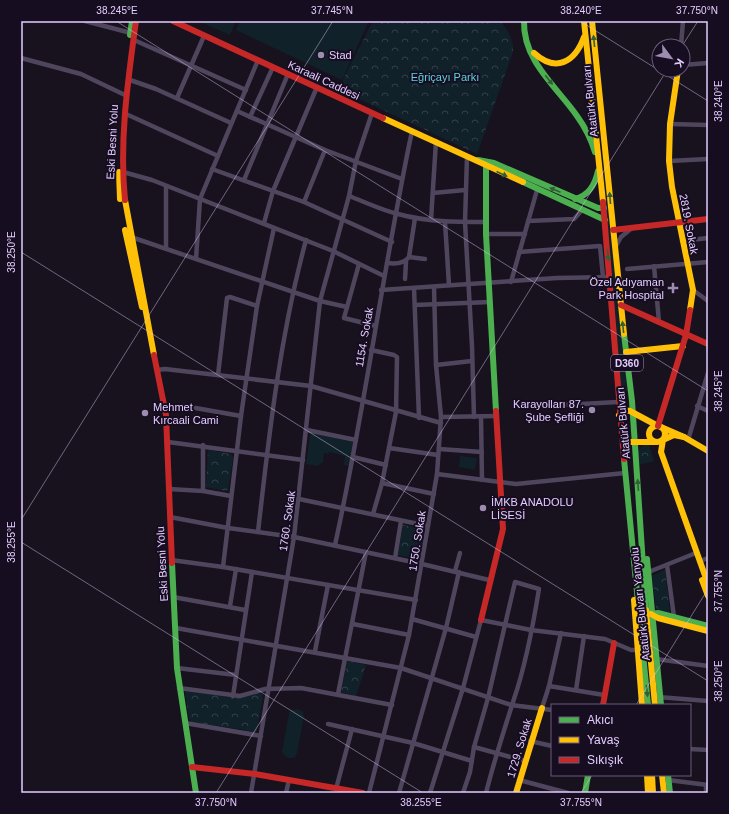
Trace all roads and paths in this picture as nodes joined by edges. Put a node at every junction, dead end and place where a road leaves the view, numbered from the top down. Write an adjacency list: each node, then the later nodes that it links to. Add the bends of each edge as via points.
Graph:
1 (85, 21): 11 (street)
2 (132, 21): 11 (main road, Eski Besni Yolu)
3 (136, 21): 14 (main road, Eski Besni Yolu)
4 (173, 21): 12 (main road, Karaali Caddesi)
5 (524, 21): 45 (main road, one-way to 45, via 523,37 531,55 581,121)
6 (527, 21): 10 (main road, via 526,36 530,47 541,60 552,64 562,64 576,54 582,45)
7 (584, 21): 10 (main road, Atatürk Bulvarı / D360)
8 (592, 21): 76 (main road, Atatürk Bulvarı / D360, one-way to 8)
9 (683, 21): 13 (street)
10 (585, 30): 45 (main road, Atatürk Bulvarı / D360)
11 (131, 33): 26 (main road, Eski Besni Yolu)
12 (204, 36): 16 (main road, Karaali Caddesi); 19 (street)
13 (682, 38)
14 (134, 40): 19 (street); 23 (main road, Eski Besni Yolu)
15 (21, 58): 26 (street, via 81,74)
16 (258, 60): 20 (main road, Karaali Caddesi); 25 (street)
17 (708, 62): 18 (street)
18 (691, 64)
19 (192, 66): 25 (street); 27 (street)
20 (274, 67): 21 (main road, Karaali Caddesi); 31 (street)
21 (288, 74): 24 (main road, Karaali Caddesi); 33 (street)
22 (677, 78): 34 (main road, 2819. Sokak)
23 (130, 80): 27 (street); 30 (main road, Eski Besni Yolu)
24 (317, 88): 29 (main road, Karaali Caddesi); 37 (street)
25 (246, 90): 28 (street)
26 (125, 95): 122 (main road, Eski Besni Yolu, via 119,163 120,200 141,303)
27 (177, 98): 32 (street)
28 (237, 111): 31 (street); 32 (street)
29 (372, 113): 36 (main road, Karaali Caddesi); 43 (street, 1760. Sokak)
30 (126, 114): 40 (street); 48 (main road, Eski Besni Yolu)
31 (250, 117): 33 (street)
32 (231, 123): 40 (street)
33 (267, 124): 37 (street); 50 (street)
34 (670, 124): 35 (street); 44 (main road, 2819. Sokak)
35 (708, 125)
36 (412, 131): 38 (main road, Karaali Caddesi); 49 (street, 1154. Sokak)
37 (296, 137): 39 (street); 54 (street)
38 (436, 141): 41 (main road, Karaali Caddesi); 55 (street)
39 (326, 150): 43 (street); 59 (street)
40 (218, 156): 47 (street)
41 (467, 157): 46 (main road, Karaali Caddesi); 52 (street); 58 (main road, Karaali Caddesi, one-way to 41, via 494,163)
42 (708, 159): 44 (street)
43 (356, 161): 49 (street); 56 (street, 1760. Sokak)
44 (669, 161): 72 (main road, 2819. Sokak)
45 (600, 165): 58 (main road, via 589,193); 60 (main road, Atatürk Bulvarı / D360)
46 (486, 166): 53 (main road, Karaali Caddesi, one-way to 53); 71 (main road)
47 (212, 169): 50 (street); 57 (street)
48 (123, 172): 51 (street, via 139,175); 79 (main road, Eski Besni Yolu)
49 (402, 179): 62 (street, 1154. Sokak)
50 (244, 180): 54 (street)
51 (166, 186): 57 (street); 84 (street)
52 (465, 190): 55 (street); 70 (street)
53 (537, 190): 61 (main road, Karaali Caddesi); 68 (street)
54 (274, 191): 59 (street); 73 (street)
55 (433, 193): 66 (street)
56 (349, 196): 62 (street); 63 (street, 1760. Sokak)
57 (200, 199): 73 (street); 88 (street)
58 (575, 199): 60 (main road, Karaali Caddesi)
59 (304, 202): 63 (street)
60 (604, 208): 67 (main road, Atatürk Bulvarı / D360)
61 (582, 210): 67 (main road, Karaali Caddesi); 68 (street, via 574,219)
62 (396, 214): 64 (street); 83 (street, 1154. Sokak)
63 (342, 218): 83 (street); 86 (street, 1760. Sokak)
64 (415, 218): 66 (street); 90 (street)
65 (708, 219): 72 (main road)
66 (431, 220): 69 (street)
67 (605, 220): 99 (main road, Atatürk Bulvarı / D360, one-way to 99)
68 (528, 221): 78 (street)
69 (445, 222): 70 (street); 105 (street)
70 (465, 222): 71 (street); 104 (street)
71 (486, 222): 77 (main road)
72 (679, 223): 75 (main road); 82 (main road, 2819. Sokak)
73 (264, 224): 74 (street)
74 (274, 228): 81 (street); 101 (street)
75 (633, 228): 76 (main road); 85 (street, via 621,237)
76 (613, 230): 85 (main road, Atatürk Bulvarı / D360)
77 (486, 234): 78 (street); 103 (main road)
78 (525, 234): 87 (street)
79 (131, 237): 84 (street); 122 (main road, Eski Besni Yolu)
80 (708, 238): 82 (street)
81 (306, 240): 86 (street); 110 (street)
82 (682, 241): 93 (main road, 2819. Sokak)
83 (392, 242): 92 (street, 1154. Sokak)
84 (166, 248): 88 (street)
85 (614, 250): 117 (main road, Atatürk Bulvarı / D360)
86 (333, 251): 94 (street); 111 (street, 1760. Sokak)
87 (519, 252): 98 (street, via 600,246); 102 (street)
88 (196, 259): 101 (street)
89 (425, 259): 90 (street)
90 (407, 260): 92 (street); 100 (street)
91 (708, 262): 93 (street)
92 (387, 263): 97 (street, 1154. Sokak)
93 (686, 263): 95 (street); 109 (main road, 2819. Sokak)
94 (359, 264): 97 (street); 119 (street)
95 (654, 266): 96 (street); 120 (street)
96 (627, 269)
97 (384, 276): 108 (street, 1154. Sokak)
98 (603, 277): 99 (street); 102 (street)
99 (610, 278): 138 (main road, Atatürk Bulvarı / D360)
100 (405, 279)
101 (262, 282): 110 (street); 118 (street)
102 (511, 282): 103 (street)
103 (489, 283): 104 (street); 113 (main road)
104 (468, 284): 105 (street); 114 (street)
105 (449, 285): 106 (street)
106 (434, 287): 107 (street); 115 (street, 1750. Sokak)
107 (414, 288): 108 (street); 116 (street)
108 (381, 290): 121 (street, 1154. Sokak)
109 (693, 290): 112 (street); 123 (main road, 2819. Sokak)
110 (292, 291): 111 (street); 135 (street)
111 (320, 301): 119 (street); 136 (street, 1760. Sokak)
112 (708, 301)
113 (490, 302): 114 (street); 147 (main road)
114 (469, 303): 115 (street); 128 (street)
115 (434, 304): 116 (street); 129 (street, 1750. Sokak)
116 (415, 305): 151 (street)
117 (621, 305): 120 (main road); 127 (main road, Atatürk Bulvarı / D360, one-way to 117)
118 (257, 306): 132 (street, via 227,298); 133 (street)
119 (347, 308): 121 (street, via 344,318)
120 (659, 322): 123 (main road)
121 (376, 326): 126 (street, 1154. Sokak)
122 (150, 334): 130 (main road, Eski Besni Yolu)
123 (686, 335): 124 (main road); 125 (main road, 2819. Sokak)
124 (708, 344)
125 (683, 346): 127 (main road); 153 (main road, 2819. Sokak)
126 (371, 350): 137 (street, 1154. Sokak); 143 (street, via 397,358)
127 (626, 352): 144 (main road, Atatürk Bulvarı / D360)
128 (472, 361): 129 (street); 149 (street)
129 (436, 365): 148 (street, 1750. Sokak)
130 (157, 370): 132 (street); 141 (main road, Eski Besni Yolu)
131 (708, 373): 134 (street)
132 (218, 375): 133 (street)
133 (247, 378): 135 (street); 146 (street)
134 (707, 378): 140 (street)
135 (278, 381): 136 (street); 168 (street)
136 (312, 386): 137 (street); 154 (street, 1760. Sokak)
137 (363, 402): 143 (street); 157 (street, 1154. Sokak)
138 (618, 402): 139 (street); 145 (main road, Atatürk Bulvarı / D360)
139 (545, 406)
140 (697, 406): 142 (street); 155 (street)
141 (165, 407): 146 (street, via 184,406); 159 (main road, Eski Besni Yolu)
142 (708, 411)
143 (396, 412): 151 (street); 163 (street)
144 (633, 412): 145 (main road, via 624,410); 153 (main road); 160 (main road, Atatürk Bulvarı / D360)
145 (619, 415): 156 (main road, Atatürk Bulvarı / D360)
146 (241, 416): 166 (street)
147 (497, 416): 150 (street); 177 (main road)
148 (441, 417): 149 (street); 152 (street, 1750. Sokak)
149 (474, 417): 150 (street)
150 (481, 417): 167 (street)
151 (419, 418): 152 (street)
152 (441, 424): 164 (street, 1750. Sokak)
153 (660, 426): 155 (main road); 158 (main road, via 665,431); 161 (main road, via 649,432 650,438)
154 (307, 430): 157 (street); 171 (street, 1760. Sokak)
155 (686, 438): 158 (main road, via 674,435); 165 (main road)
156 (622, 439): 160 (main road); 173 (main road, Atatürk Bulvarı / D360)
157 (356, 440): 170 (street, 1154. Sokak)
158 (663, 440): 161 (main road); 194 (main road, via 661,452)
159 (168, 442): 162 (street); 178 (main road, Eski Besni Yolu)
160 (635, 442): 161 (main road); 205 (main road, Atatürk Bulvarı / D360, one-way to 160)
161 (655, 442): 194 (main road)
162 (204, 446): 166 (street); 179 (street)
163 (389, 448): 169 (street); 172 (street)
164 (439, 449): 167 (street); 169 (street, 1750. Sokak)
165 (708, 451)
166 (237, 452): 168 (street); 181 (street)
167 (482, 452): 175 (street)
168 (267, 455): 171 (street); 189 (street)
169 (438, 455): 174 (street, 1750. Sokak)
170 (353, 457): 172 (street); 183 (street, 1154. Sokak)
171 (303, 460): 182 (street, 1760. Sokak)
172 (386, 465): 176 (street)
173 (626, 473): 177 (street, via 516,484); 234 (main road, Atatürk Bulvarı / D360)
174 (438, 474): 175 (street); 180 (street, 1750. Sokak)
175 (482, 480): 177 (street)
176 (382, 483): 180 (street); 184 (street)
177 (501, 483): 207 (main road, via 502,533)
178 (170, 489): 179 (street); 185 (main road, Eski Besni Yolu)
179 (203, 491): 181 (street)
180 (434, 494): 187 (street, 1750. Sokak)
181 (231, 496): 188 (street)
182 (299, 499): 183 (street); 190 (street, 1760. Sokak)
183 (344, 508): 184 (street); 191 (street, 1154. Sokak)
184 (373, 514): 186 (street)
185 (170, 517): 188 (street); 197 (main road, Eski Besni Yolu)
186 (401, 521): 187 (street); 195 (street)
187 (428, 526): 199 (street, 1750. Sokak)
188 (228, 528): 189 (street); 201 (street)
189 (258, 532): 190 (street)
190 (294, 537): 191 (street); 206 (street, 1760. Sokak)
191 (335, 545): 192 (street)
192 (366, 552): 195 (street); 210 (street)
193 (460, 553): 204 (street)
194 (695, 553): 198 (main road); 200 (street); 211 (main road)
195 (395, 558): 199 (street)
196 (708, 558): 198 (street)
197 (172, 560): 201 (street); 212 (main road, Eski Besni Yolu)
198 (700, 561): 209 (main road)
199 (422, 564): 204 (street); 213 (street, 1750. Sokak)
200 (667, 565): 205 (street); 217 (street)
201 (223, 567): 202 (street)
202 (236, 569): 203 (street); 214 (street)
203 (252, 572): 206 (street); 215 (street)
204 (457, 572): 207 (street); 224 (street)
205 (646, 573): 216 (main road, Atatürk Bulvarı Yanyolu); 251 (main road, Atatürk Bulvarı / D360)
206 (287, 578): 208 (street); 233 (street, 1760. Sokak)
207 (490, 580): 219 (main road)
208 (328, 584): 210 (street); 235 (street)
209 (708, 584)
210 (360, 589): 213 (street); 220 (street)
211 (708, 596)
212 (173, 597): 214 (street); 223 (main road, Eski Besni Yolu)
213 (416, 600): 218 (street, 1750. Sokak)
214 (230, 606): 215 (street)
215 (245, 610): 231 (street)
216 (652, 614): 217 (main road); 226 (main road, via 658,618); 237 (main road, Atatürk Bulvarı Yanyolu)
217 (674, 617): 222 (main road)
218 (412, 619): 224 (street); 228 (street, 1750. Sokak)
219 (481, 620): 221 (street); 229 (street)
220 (353, 624): 228 (street); 236 (street)
221 (506, 625): 225 (street); 225 (street, via 515,582 539,589); 252 (street)
222 (708, 626)
223 (176, 628): 231 (street); 239 (main road, Eski Besni Yolu)
224 (446, 628): 229 (street); 242 (street)
225 (531, 630): 227 (street); 259 (street, via 528,650)
226 (708, 631)
227 (560, 633): 230 (street); 243 (street)
228 (409, 635): 240 (street, 1750. Sokak)
229 (476, 636): 245 (street)
230 (584, 636): 232 (street); 247 (street)
231 (242, 640): 233 (street); 241 (street)
232 (614, 643): 234 (street, via 631,650); 249 (main road)
233 (276, 646): 235 (street); 246 (street, 1760. Sokak)
234 (640, 650): 255 (main road, Atatürk Bulvarı Yanyolu); 256 (main road, Atatürk Bulvarı / D360, one-way to 256)
235 (315, 651): 236 (street)
236 (345, 657): 240 (street); 248 (street)
237 (656, 659): 238 (street); 251 (main road, Atatürk Bulvarı Yanyolu)
238 (708, 666)
239 (177, 668): 241 (street); 244 (main road, Eski Besni Yolu)
240 (401, 668): 242 (street); 260 (street, 1750. Sokak)
241 (236, 675): 250 (street)
242 (431, 678): 245 (street); 269 (street)
243 (549, 686): 247 (street); 261 (street)
244 (179, 688): 250 (street); 263 (main road, Eski Besni Yolu)
245 (464, 688): 252 (street); 274 (street)
246 (269, 689): 248 (street, via 301,688); 250 (street); 266 (street, 1760. Sokak)
247 (576, 690): 249 (street)
248 (338, 694): 260 (street)
249 (604, 695): 254 (main road)
250 (232, 696)
251 (658, 697): 253 (street); 257 (main road, Atatürk Bulvarı / D360); 258 (main road, Atatürk Bulvarı Yanyolu)
252 (488, 698): 259 (street); 271 (street)
253 (708, 701)
254 (603, 704)
255 (642, 704)
256 (648, 704)
257 (656, 704)
258 (661, 704)
259 (511, 705): 261 (street); 275 (street)
260 (392, 706): 267 (street, 1750. Sokak)
261 (542, 708): 262 (street); 268 (main road, 1729. Sokak)
262 (551, 710)
263 (185, 723): 266 (street); 278 (main road, Eski Besni Yolu)
264 (328, 724): 265 (street)
265 (352, 729): 267 (street); 288 (street)
266 (261, 736): 279 (street, 1760. Sokak)
267 (384, 737): 269 (street); 293 (street, 1750. Sokak)
268 (530, 741): 270 (street); 277 (main road, 1729. Sokak)
269 (413, 743): 274 (street); 294 (street)
270 (551, 746)
271 (474, 747): 275 (street); 276 (street)
272 (691, 749): 273 (street)
273 (708, 750)
274 (443, 752): 276 (street); 295 (street)
275 (496, 753): 277 (street); 297 (street)
276 (472, 761): 296 (street)
277 (524, 761): 286 (main road, 1729. Sokak)
278 (192, 767): 279 (main road); 289 (main road, Eski Besni Yolu)
279 (255, 774): 285 (main road); 290 (street, 1760. Sokak)
280 (588, 776): 300 (main road)
281 (647, 776): 301 (main road)
282 (652, 776): 302 (main road)
283 (662, 776): 303 (main road)
284 (668, 778): 287 (street); 304 (main road)
285 (289, 780): 288 (main road); 291 (street)
286 (519, 780): 298 (main road, 1729. Sokak); 299 (street)
287 (707, 785): 305 (street)
288 (334, 790): 292 (main road)
289 (196, 793)
290 (251, 793)
291 (286, 793)
292 (363, 793)
293 (369, 793)
294 (400, 793)
295 (430, 793)
296 (463, 793)
297 (486, 793)
298 (516, 793)
299 (568, 793)
300 (585, 793)
301 (648, 793)
302 (654, 793)
303 (664, 793)
304 (670, 793)
305 (706, 793)

